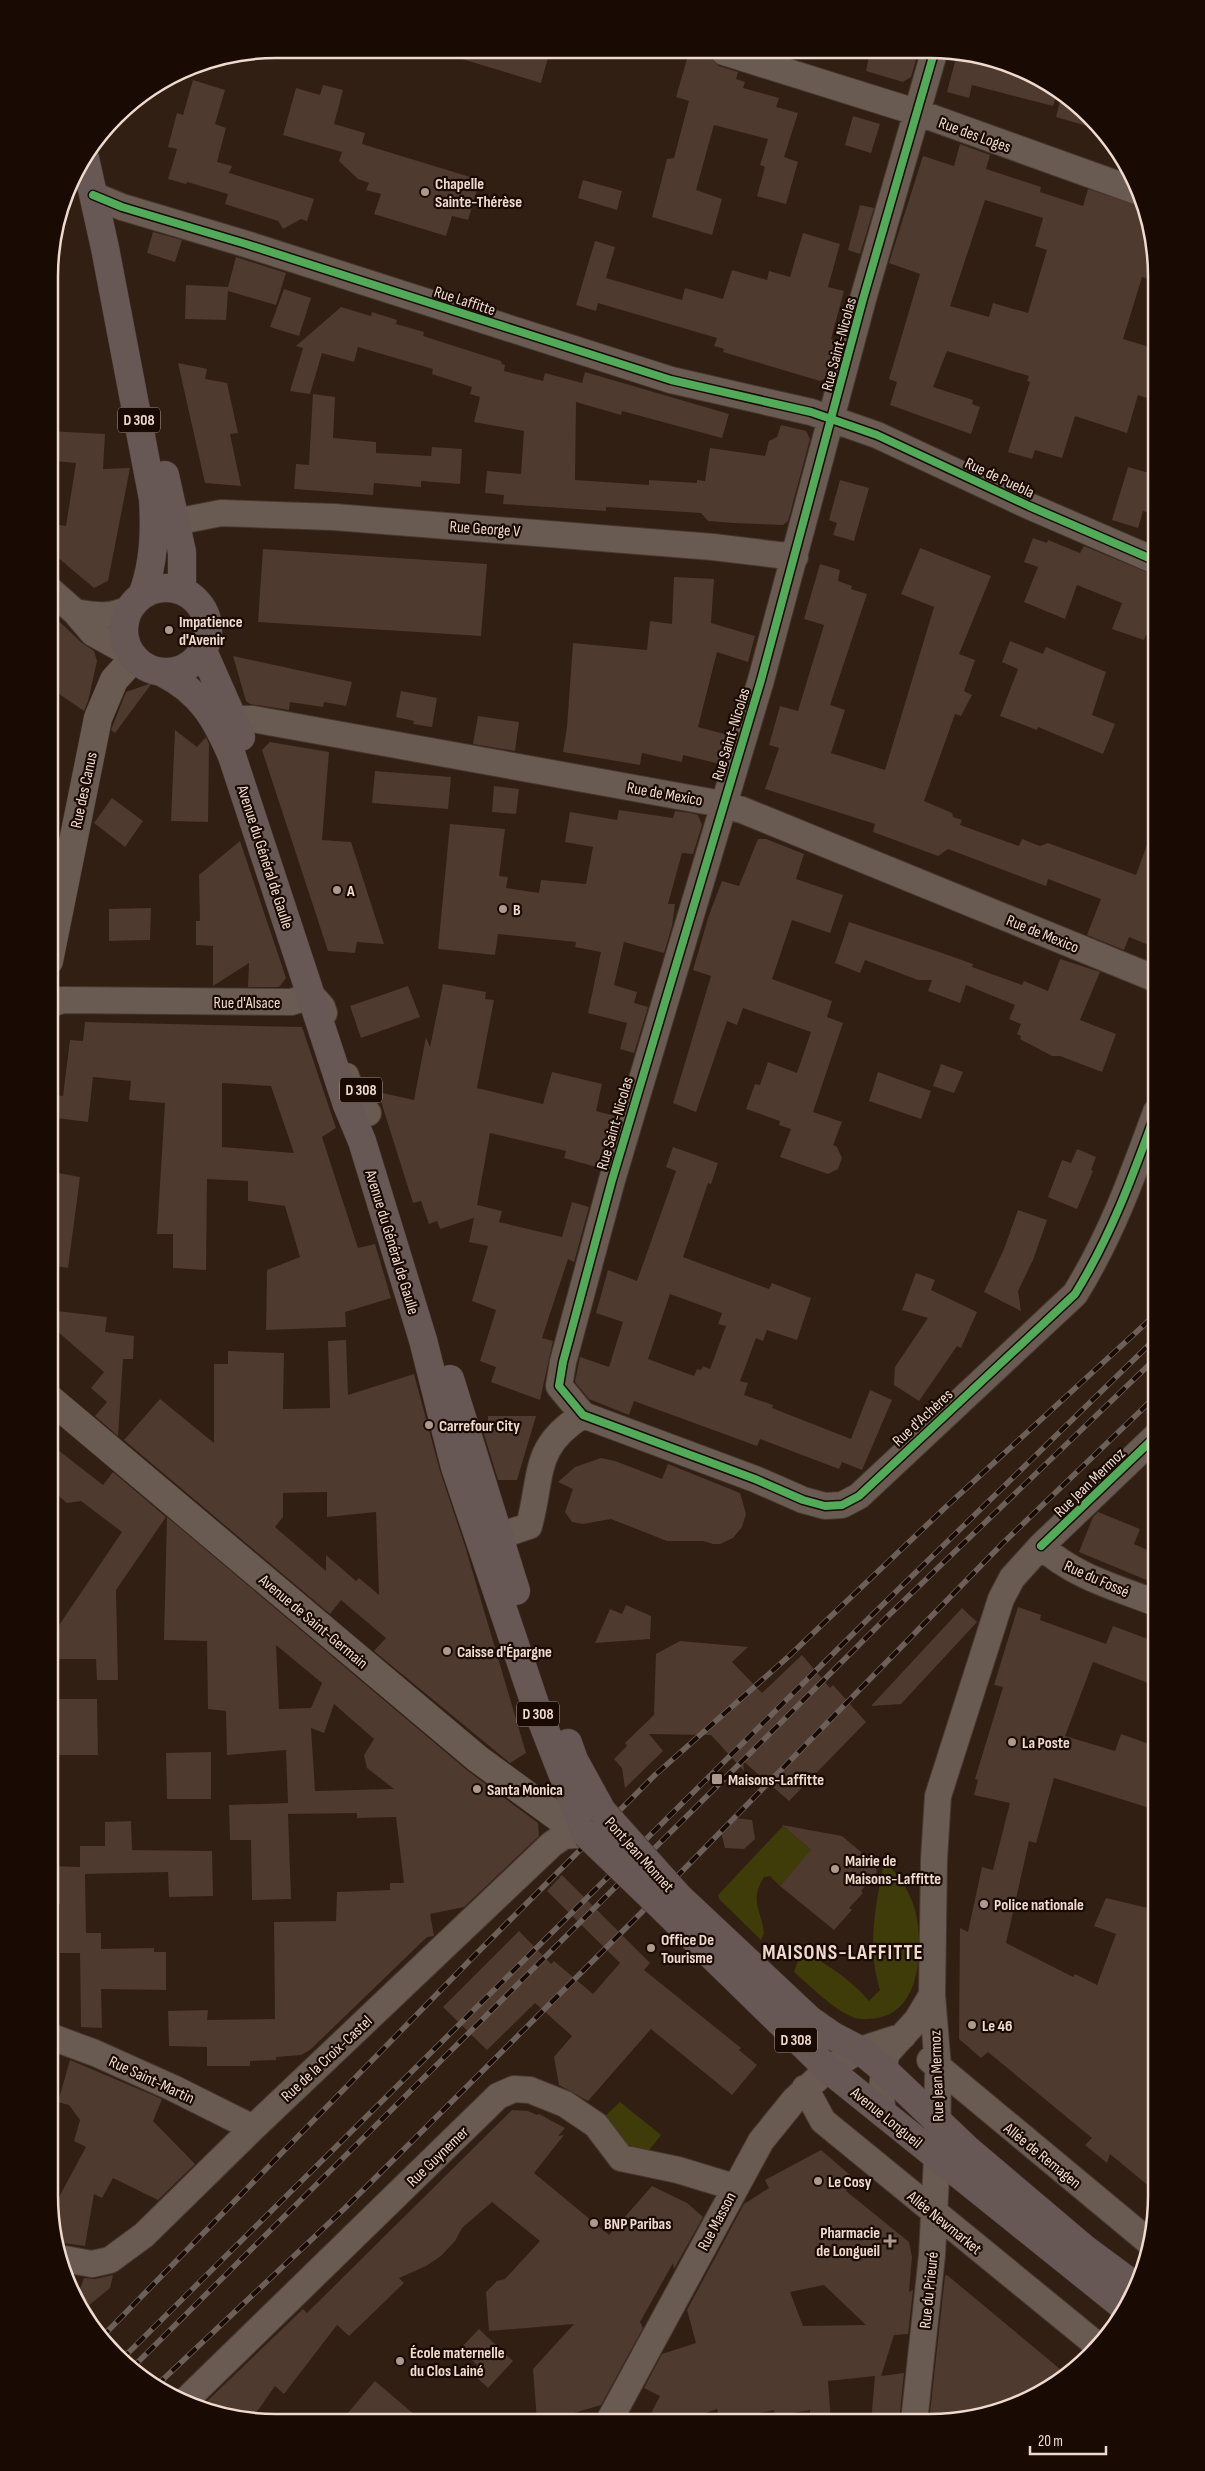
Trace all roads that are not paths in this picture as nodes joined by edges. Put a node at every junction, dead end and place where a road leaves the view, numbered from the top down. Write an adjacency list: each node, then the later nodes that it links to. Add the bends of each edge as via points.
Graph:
1 (743, 58): 3 (street, Rue des Loges)
2 (933, 58): 3 (street, Rue Saint-Nicolas)
3 (919, 113): 5 (street, Rue des Loges); 8 (street, Rue Saint-Nicolas, via 863,299)
4 (87, 166): 6 (main road, D 308)
5 (1129, 189)
6 (93, 195): 7 (main road, D 308); 8 (street, Rue Laffitte, via 122,207 671,380 811,412)
7 (105, 248): 9 (main road, D 308, via 152,420); 14 (main road, D 308, via 153,499 152,569)
8 (832, 421): 10 (street, Rue Saint-Nicolas); 11 (street, Rue de Puebla, via 877,435)
9 (175, 522): 10 (street, Rue George V, via 221,513 334,517 704,546); 12 (main road, D 308, via 182,552)
10 (794, 557): 20 (street, Rue Saint-Nicolas, via 761,680)
11 (1148, 558)
12 (182, 589): 14 (main road, via 162,587); 16 (main road, via 197,600 207,616 209,634)
13 (58, 597): 15 (street)
14 (136, 601): 15 (street, via 118,614 98,616); 17 (main road, via 124,623 124,639)
15 (75, 612): 17 (street, via 93,633)
16 (203, 651): 18 (main road, via 193,664 179,671); 19 (main road, Avenue du Général de Gaulle / D 308)
17 (132, 656): 18 (main road, via 147,668); 21 (main road, Rue des Canus, via 114,680 98,718)
18 (163, 673): 23 (main road, Avenue du Général de Gaulle / D 308, via 181,682 216,720 232,756)
19 (235, 719): 20 (street, Rue de Mexico, via 253,719); 25 (main road, Avenue du Général de Gaulle / D 308)
20 (722, 804): 22 (street, Rue de Mexico); 28 (street, Rue Saint-Nicolas, via 562,1362 559,1386)
21 (58, 916)
22 (1148, 977)
23 (312, 996): 24 (street, Rue d'Alsace, via 291,1002); 25 (street, via 322,1007 352,1094); 30 (main road, Avenue du Général de Gaulle / D 308, via 362,1141 423,1340)
24 (58, 1002)
25 (368, 1113): 31 (main road, Avenue du Général de Gaulle / D 308)
26 (1148, 1134): 28 (street, Rue d'Achères, via 1122,1204 1097,1258 1075,1294 859,1496 842,1505 825,1506 804,1500)
27 (58, 1406): 35 (main road, Avenue de Saint-Germain, via 478,1759 567,1824)
28 (583, 1415): 31 (street, via 550,1441 538,1474 529,1526)
29 (1148, 1444): 32 (street, Rue Jean Mermoz)
30 (459, 1478): 31 (street, via 471,1486 486,1532); 35 (main road, Avenue du Général de Gaulle / D 308, via 538,1714)
31 (499, 1536): 34 (main road, Avenue du Général de Gaulle / D 308, via 574,1760)
32 (1041, 1546): 33 (street, Rue du Fossé, via 1056,1560); 37 (street, Rue Jean Mermoz, via 1012,1578 1001,1600 938,1796)
33 (1148, 1600)
34 (602, 1811): 36 (main road, Pont Jean Monnet / D 308, bridge)
35 (586, 1834): 36 (main road, Pont Jean Monnet / D 308, bridge); 47 (street, Rue de la Croix-Castel, via 564,1836 552,1844)
36 (672, 1904): 40 (main road, Avenue Longueil / D 308, via 810,2020); 43 (main road, Avenue Longueil / D 308)
37 (932, 1995): 38 (street, Rue Jean Mermoz); 41 (street, Rue Jean Mermoz)
38 (903, 2036): 40 (street, Rue Masson); 41 (street, Allée de Remagen); 42 (street, Rue Jean Mermoz, via 886,2054)
39 (58, 2039): 47 (street, Rue Saint-Martin, via 173,2088)
40 (860, 2050): 42 (main road, Avenue Longueil / D 308); 43 (street, Rue Masson)
41 (938, 2067): 46 (street, Rue Jean Mermoz); 51 (street, Allée de Remagen)
42 (883, 2068): 45 (street); 46 (main road, Avenue Longueil / D 308)
43 (828, 2069): 44 (street, Rue Masson); 45 (main road, Avenue Longueil / D 308)
44 (806, 2088): 49 (street, Rue Masson, via 760,2140); 50 (street, Allée Newmarket, via 823,2121)
45 (876, 2103): 46 (street, via 895,2100 927,2125); 48 (main road, Avenue Longueil / D 308)
46 (938, 2122): 48 (street, Rue Jean Mermoz); 53 (main road, Avenue Longueil / D 308, via 1052,2222)
47 (253, 2128): 52 (street, Rue de la Croix-Castel, via 144,2235 110,2260 92,2264)
48 (937, 2157): 50 (street, Rue du Prieuré); 54 (main road, Avenue Longueil / D 308)
49 (734, 2187): 56 (street, Rue Guynemer, via 678,2170 621,2158 596,2125 565,2104 530,2090 514,2089 498,2096); 57 (street, Rue Masson)
50 (934, 2212): 55 (street, Allée Newmarket); 58 (street, Rue du Prieuré)
51 (1143, 2236)
52 (67, 2259)
53 (1130, 2282)
54 (1119, 2303)
55 (1091, 2341)
56 (190, 2396)
57 (613, 2414)
58 (915, 2414)

